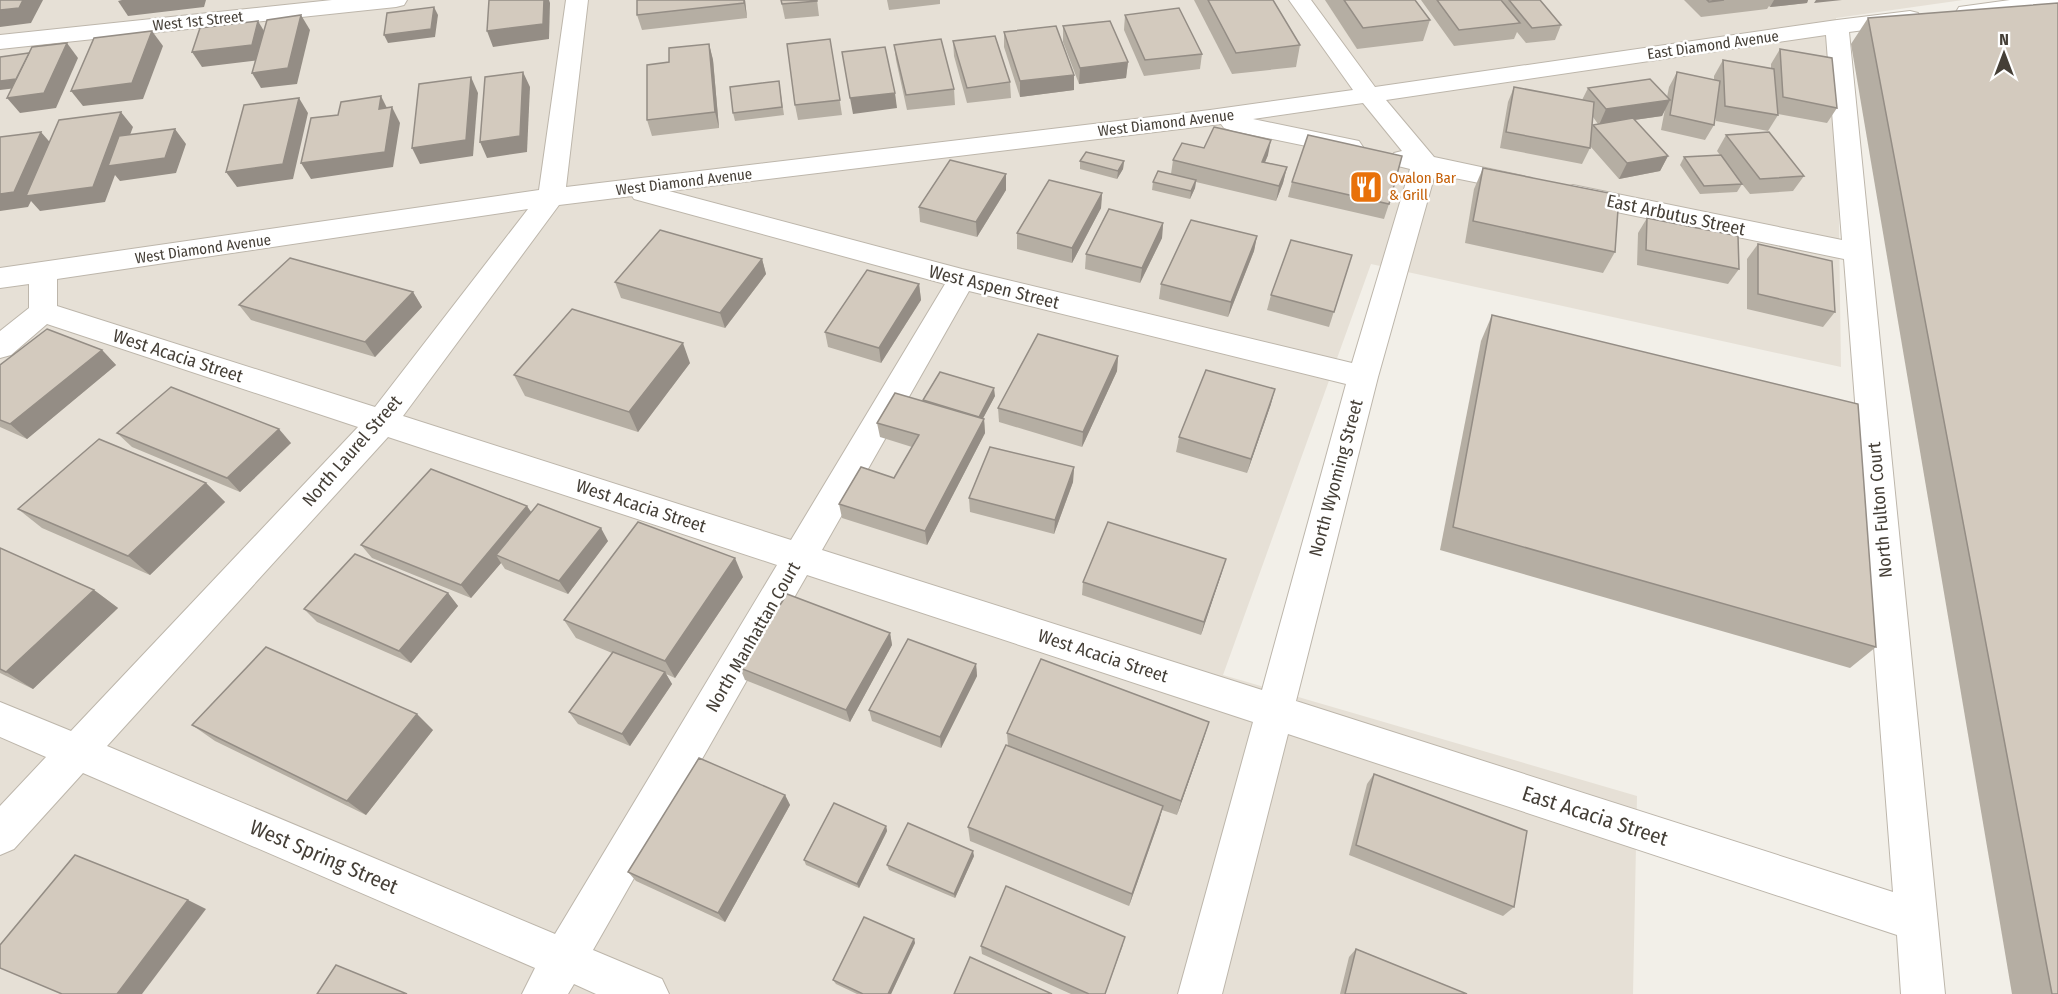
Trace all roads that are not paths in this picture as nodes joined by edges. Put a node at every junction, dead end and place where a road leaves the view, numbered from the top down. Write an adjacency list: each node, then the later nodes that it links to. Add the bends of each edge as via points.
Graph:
1 (396, 0): 6 (street, West 1st Street)
2 (577, 0): 13 (street, North Laurel Street)
3 (1300, 0): 9 (street)
4 (2058, 1): 5 (street, East Diamond Avenue)
5 (1999, 4): 7 (street, East Diamond Avenue, via 1943,15)
6 (225, 9): 8 (street, West 1st Street)
7 (1837, 27): 9 (street, East Diamond Avenue); 14 (street, North Fulton Court)
8 (0, 42)
9 (1369, 95): 10 (street, West Diamond Avenue); 11 (street)
10 (1210, 118): 11 (street, East Arbutus Street); 12 (street, West Diamond Avenue)
11 (1425, 164): 14 (street, East Arbutus Street); 20 (street, North Wyoming Street)
12 (627, 189): 13 (street, West Diamond Avenue); 17 (street, West Aspen Street)
13 (551, 197): 15 (street, West Diamond Avenue); 21 (street, North Laurel Street)
14 (1857, 252): 27 (street, North Fulton Court)
15 (43, 273): 16 (street, West Diamond Avenue); 18 (street)
16 (0, 278)
17 (962, 279): 20 (street, West Aspen Street); 22 (street, North Manhattan Court)
18 (43, 312): 19 (street); 21 (street, West Acacia Street)
19 (0, 346)
20 (1363, 377): 23 (street, North Wyoming Street)
21 (382, 422): 22 (street, West Acacia Street); 25 (street, North Laurel Street)
22 (799, 558): 23 (street, West Acacia Street); 28 (street, North Manhattan Court)
23 (1275, 712): 27 (street, East Acacia Street); 31 (street, North Wyoming Street)
24 (0, 719): 25 (street, West Spring Street)
25 (77, 752): 26 (street, North Laurel Street); 28 (street, West Spring Street)
26 (0, 835)
27 (1916, 920): 32 (street, North Fulton Court)
28 (565, 959): 29 (street, North Manhattan Court); 30 (street, West Spring Street)
29 (544, 994)
30 (647, 994)
31 (1200, 994)
32 (1923, 994)

